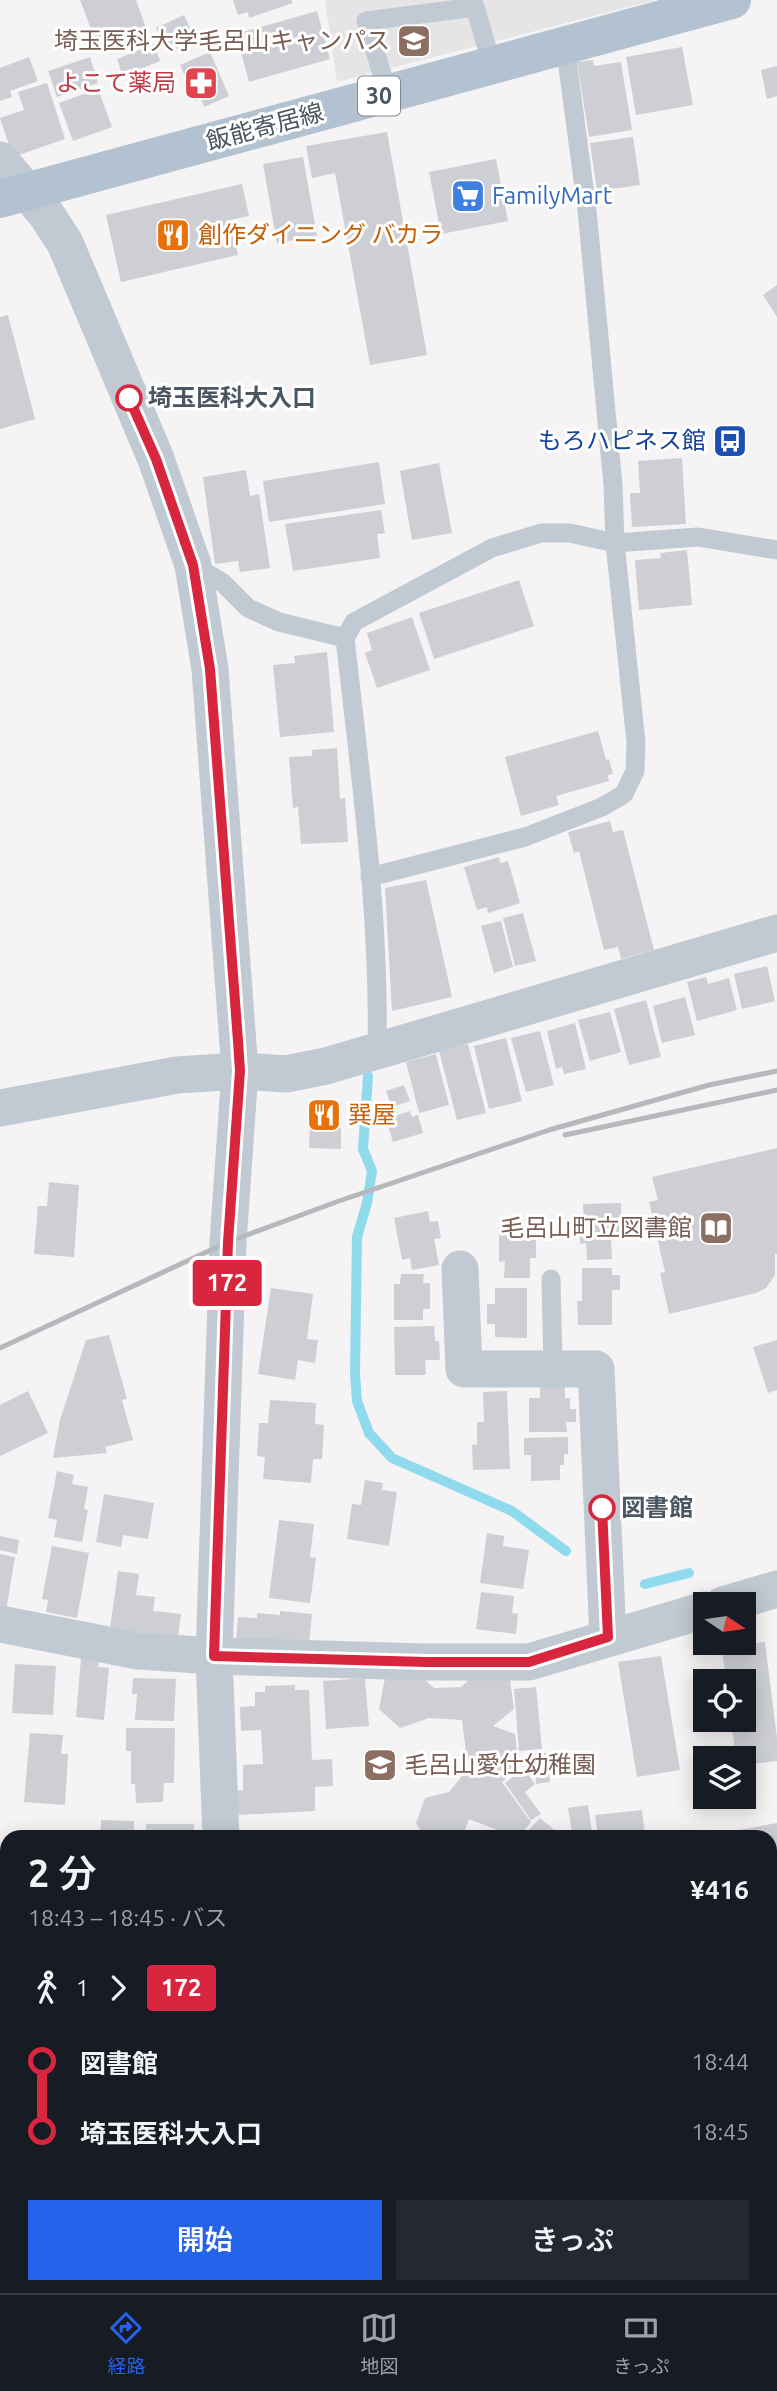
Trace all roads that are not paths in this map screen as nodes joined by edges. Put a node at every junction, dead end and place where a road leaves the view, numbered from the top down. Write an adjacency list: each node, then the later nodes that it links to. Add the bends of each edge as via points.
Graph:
1 (732, 0): 2 (main road, 飯能寄居線 / 30)
2 (565, 45): 3 (main road, 飯能寄居線 / 30); 7 (lane, via 588,224)
3 (492, 65): 4 (main road, 飯能寄居線 / 30); 4 (lane, via 475,7 366,21)
4 (388, 94): 6 (main road, 飯能寄居線 / 30)
5 (0, 160): 6 (street)
6 (13, 195): 9 (street, via 46,214 65,243 156,459)
7 (615, 543): 8 (lane, via 698,537); 10 (lane, via 570,533 541,533 492,548 354,622); 11 (lane, via 636,742 635,771 624,794 525,837)
8 (777, 550)
9 (193, 565): 10 (lane, via 223,583 248,608 279,622); 14 (street, via 210,669)
10 (345, 638): 11 (lane)
11 (370, 877): 13 (lane)
12 (777, 933): 13 (street)
13 (377, 1050): 14 (street, via 286,1074)
14 (240, 1071): 15 (street, via 177,1075); 24 (street, via 228,1242)
15 (0, 1108)
16 (460, 1269): 18 (street, via 464,1369)
17 (551, 1279): 18 (lane)
18 (553, 1368): 23 (street, via 596,1369)
19 (777, 1589): 20 (street)
20 (756, 1595)
21 (693, 1613): 23 (street)
22 (0, 1624): 24 (street, via 138,1651)
23 (608, 1637): 24 (street, via 529,1662)
24 (214, 1656): 25 (street)
25 (221, 1830)

